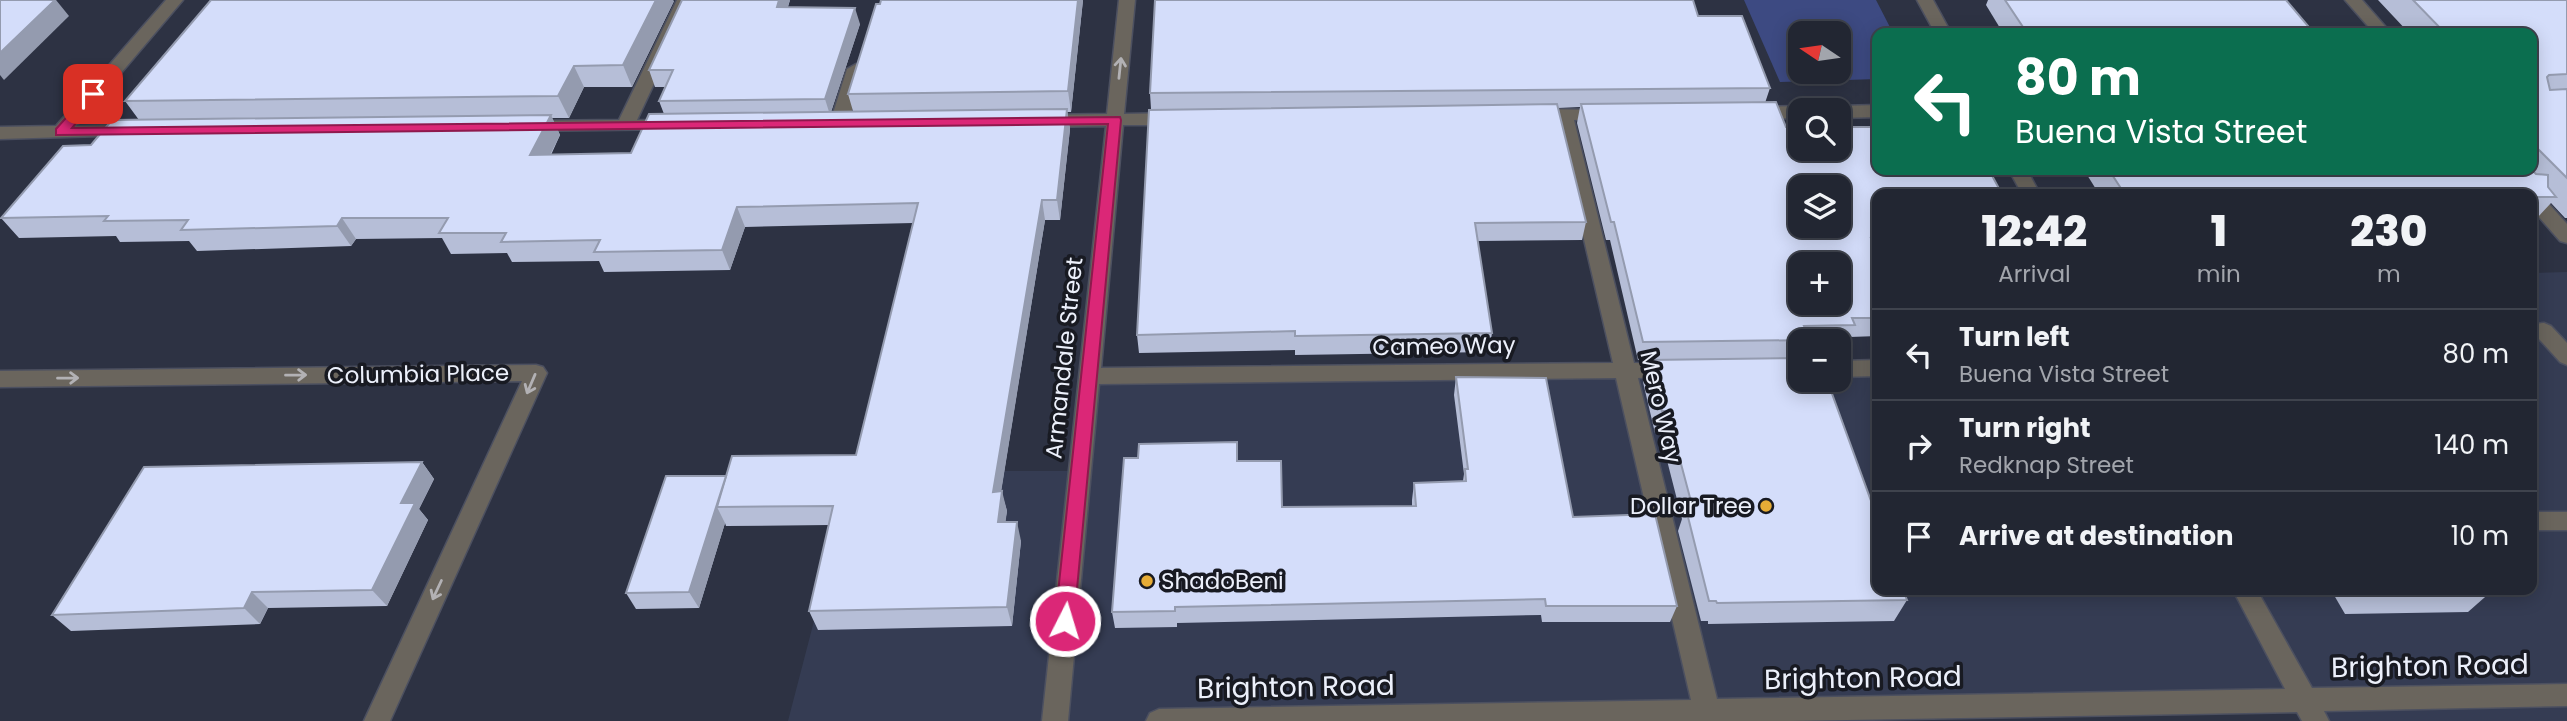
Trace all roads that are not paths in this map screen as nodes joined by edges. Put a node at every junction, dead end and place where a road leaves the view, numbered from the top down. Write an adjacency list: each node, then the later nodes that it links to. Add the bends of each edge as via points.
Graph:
1 (176, 0): 24 (street)
2 (685, 0): 21 (street)
3 (1127, 0): 17 (street, Armandale Street, one-way to 3)
4 (1925, 0): 6 (street)
5 (2353, 0): 7 (street)
6 (1940, 28)
7 (2378, 28)
8 (862, 49): 19 (street)
9 (1872, 111): 11 (street)
10 (1788, 112): 12 (street)
11 (1851, 112)
12 (1731, 113)
13 (1619, 114): 14 (street)
14 (1564, 115): 15 (street); 33 (street, Mero Way)
15 (1509, 116)
16 (1196, 119): 17 (street)
17 (1115, 120): 18 (street); 34 (street, Armandale Street)
18 (1018, 121)
19 (839, 123)
20 (692, 125): 21 (street)
21 (625, 126): 22 (street)
22 (514, 127)
23 (143, 131): 24 (street)
24 (61, 132): 25 (street)
25 (0, 133)
26 (2537, 203): 27 (street)
27 (2567, 236)
28 (2537, 332): 29 (street, via 2544,331)
29 (2567, 357)
30 (1872, 368): 31 (street)
31 (1851, 369)
32 (1693, 370): 33 (street, Cameo Way)
33 (1626, 371): 34 (street, Cameo Way); 41 (street, Mero Way)
34 (1088, 376): 44 (street, Armandale Street)
35 (0, 379): 43 (street, Columbia Place, one-way to 43, via 536,373)
36 (2537, 521): 37 (street)
37 (2567, 521)
38 (2248, 595): 40 (street)
39 (2567, 695): 40 (street, Brighton Road)
40 (2310, 710): 42 (street, Brighton Road)
41 (1707, 712): 42 (street, Brighton Road); 45 (street, Brighton Road)
42 (1895, 715)
43 (377, 721)
44 (1055, 721)
45 (1159, 721)

